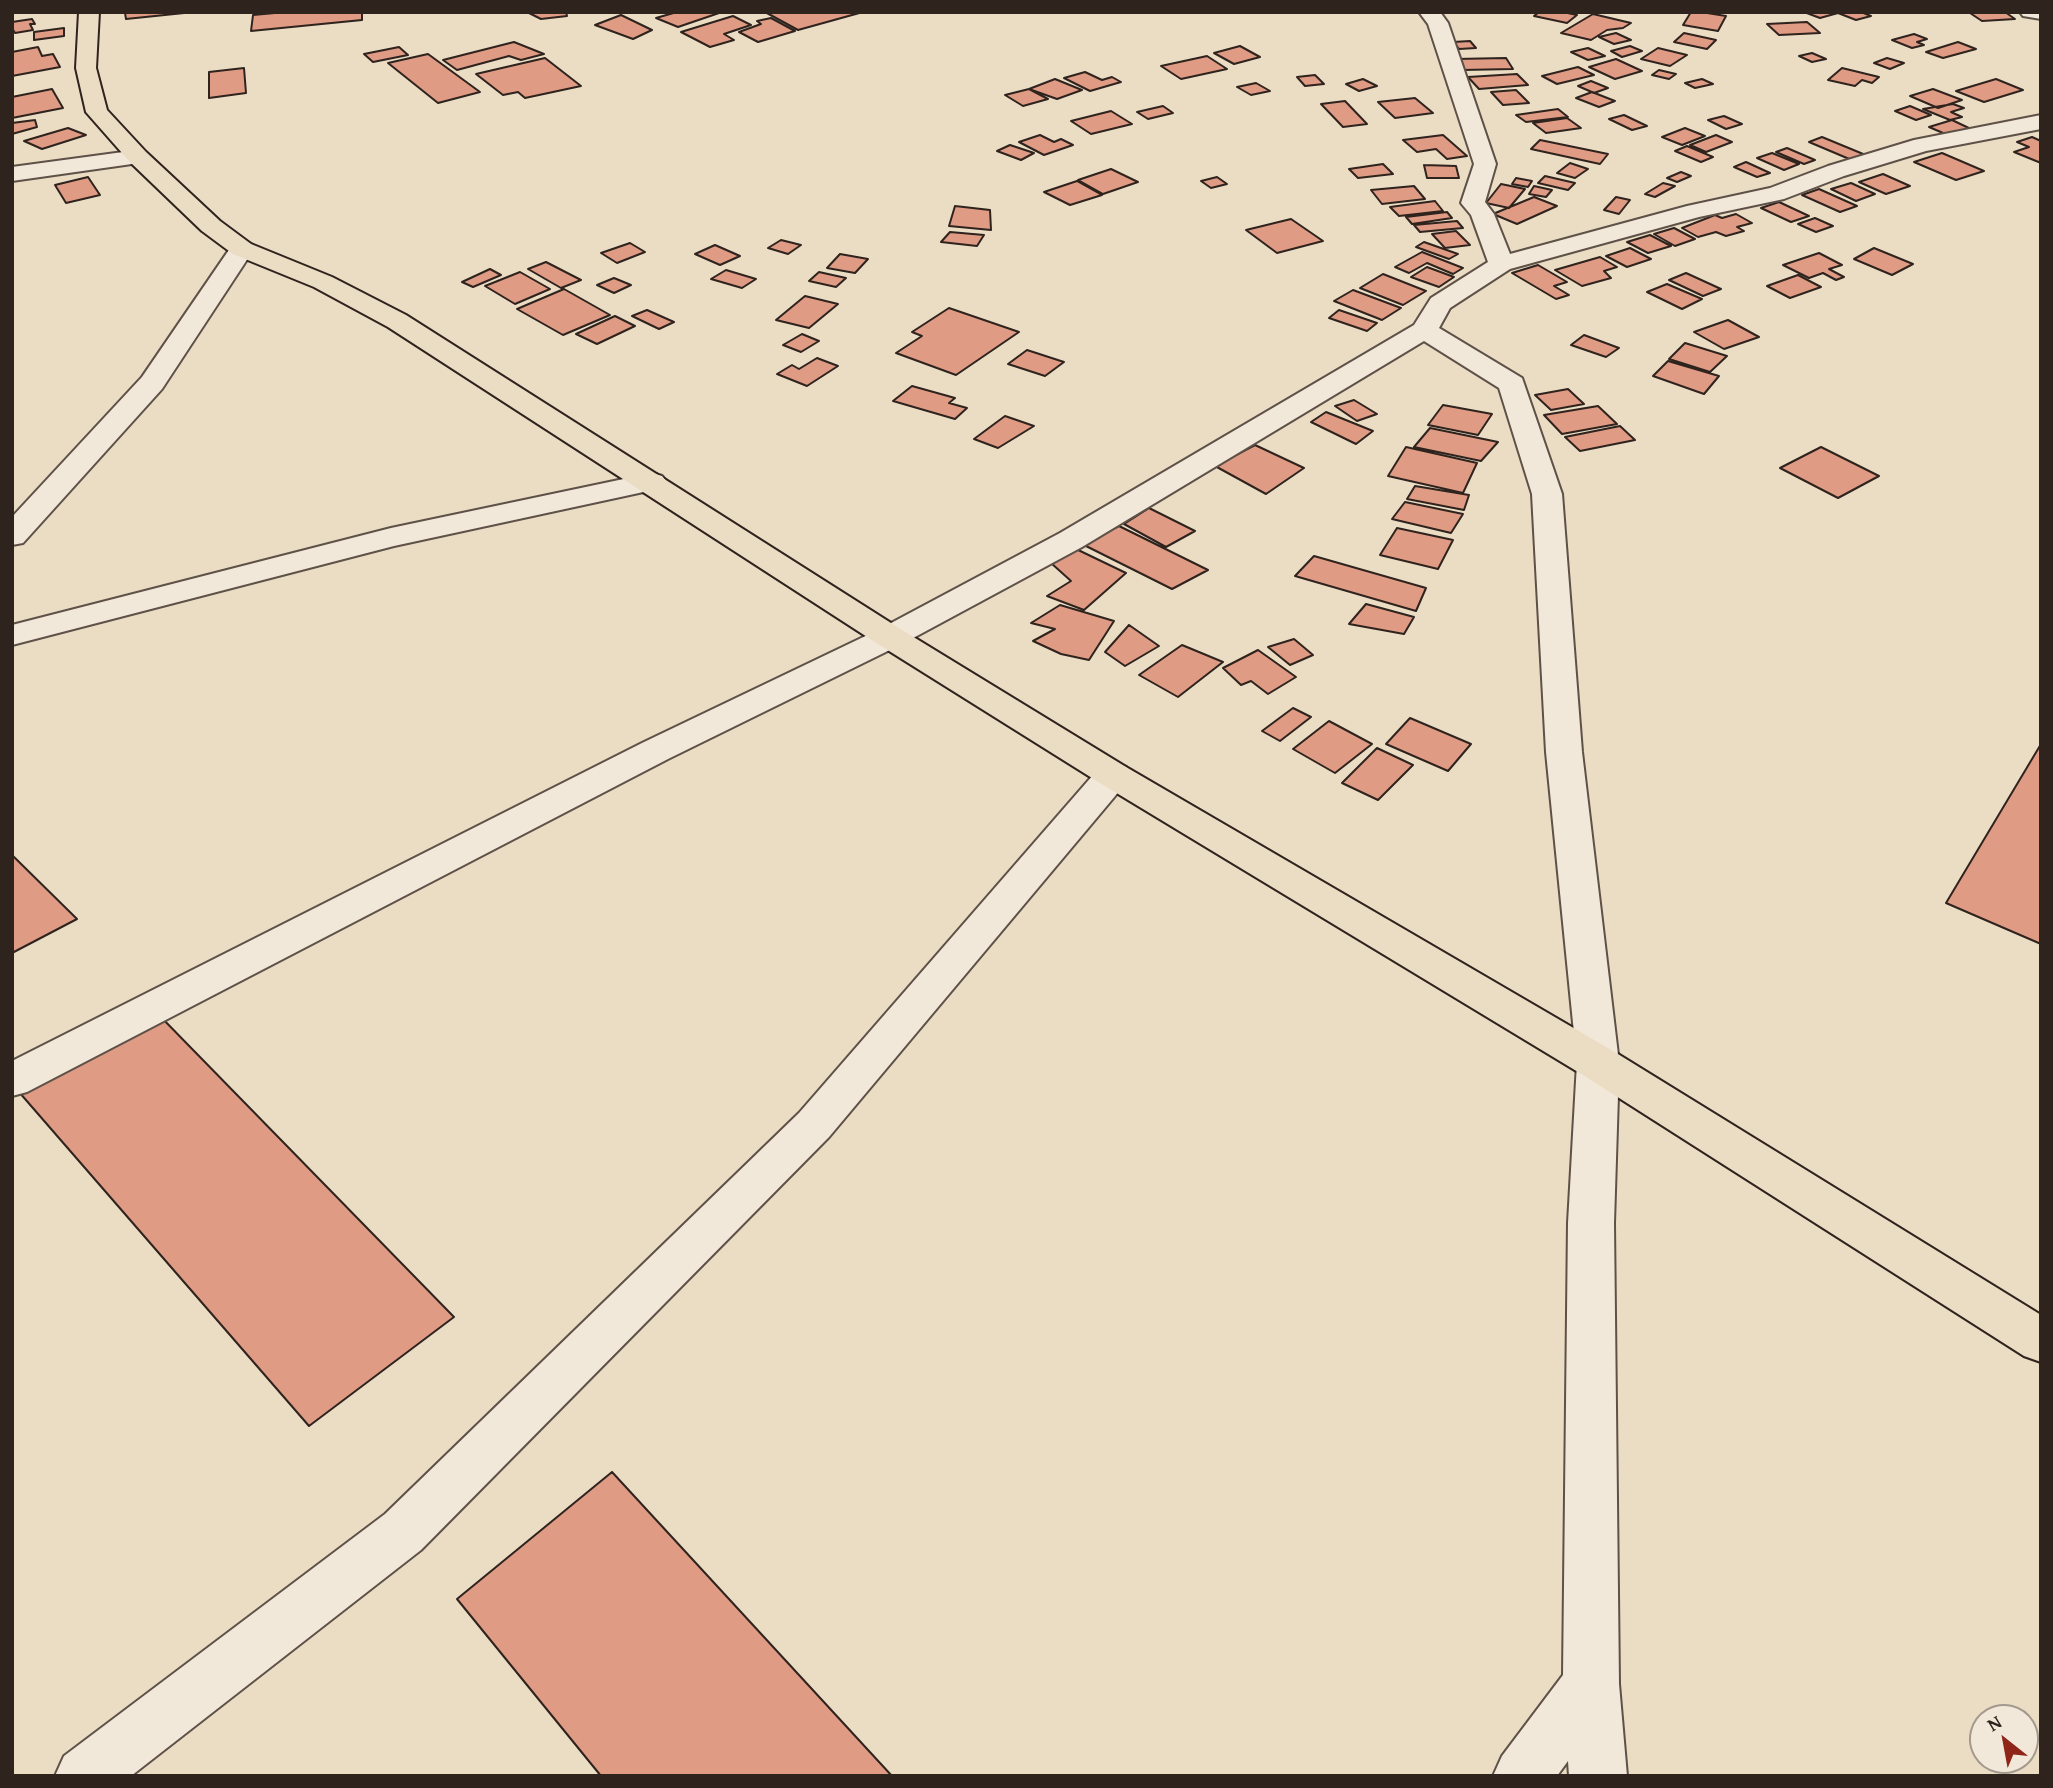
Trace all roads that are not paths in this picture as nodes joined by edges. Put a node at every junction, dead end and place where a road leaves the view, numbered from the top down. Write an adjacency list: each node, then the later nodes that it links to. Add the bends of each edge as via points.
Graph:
1 (89, 12): 6 (main road, via 86,68 97,111)
2 (2030, 12): 3 (street)
3 (2041, 13)
4 (1443, 16): 9 (street, via 1485,163 1473,203 1482,214)
5 (2041, 122): 9 (street, via 1922,145 1836,170 1776,194 1695,211)
6 (138, 157): 7 (street); 8 (main road)
7 (12, 174)
8 (242, 249): 11 (main road, via 323,282 397,321); 12 (street, via 152,383)
9 (1501, 264): 10 (street, via 1440,303)
10 (1424, 330): 14 (street, via 1071,540); 16 (street, via 1512,384 1547,494 1564,752)
11 (652, 482): 13 (street, via 391,537); 14 (main road)
12 (12, 536)
13 (12, 635)
14 (890, 637): 15 (main road); 17 (street, via 655,751)
15 (1114, 775): 16 (main road); 20 (street, via 814,1125 403,1532)
16 (1598, 1063): 18 (main road); 19 (street, via 1591,1223)
17 (12, 1080)
18 (2041, 1341)
19 (1591, 1684): 21 (street); 22 (street)
20 (84, 1776)
21 (1522, 1776)
22 (1598, 1776)

